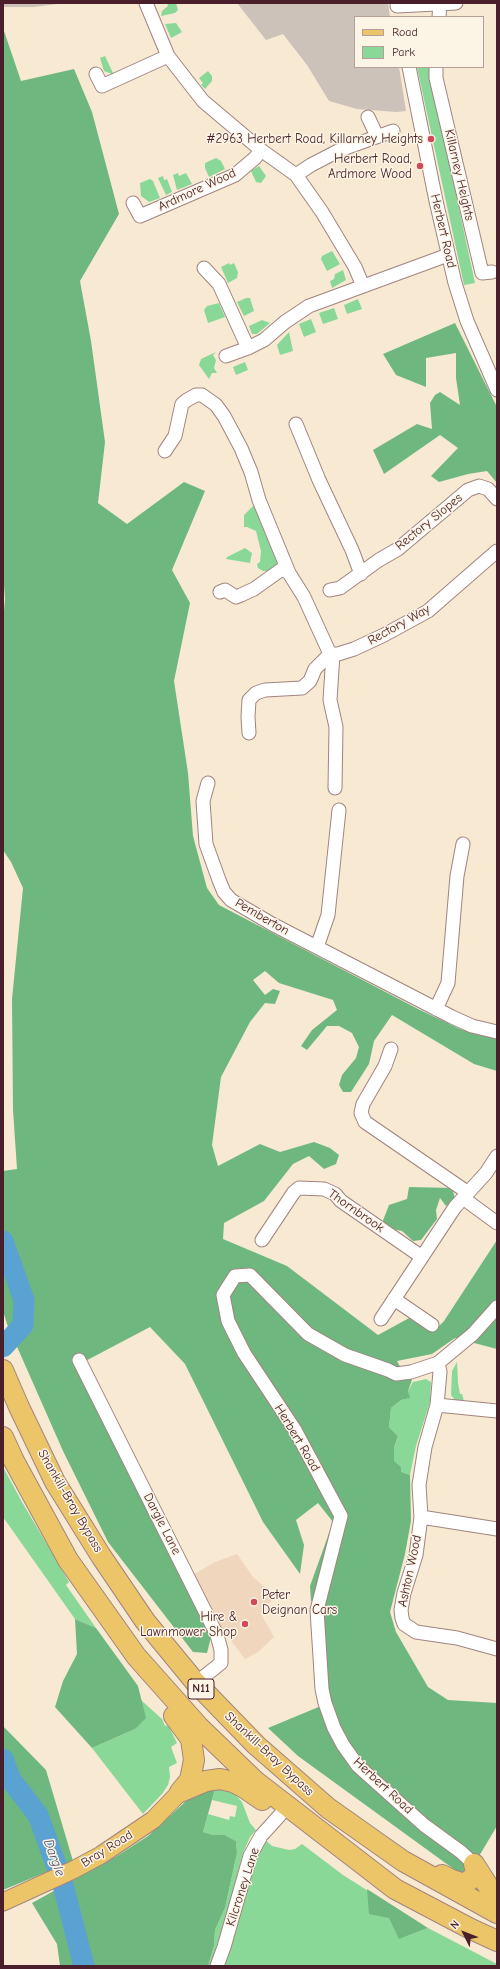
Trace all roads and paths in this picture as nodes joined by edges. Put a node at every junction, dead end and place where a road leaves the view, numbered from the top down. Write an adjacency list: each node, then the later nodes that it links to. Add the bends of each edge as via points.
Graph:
1 (146, 3): 6 (street)
2 (456, 3): 3 (street)
3 (440, 4): 4 (street); 5 (street)
4 (398, 9)
5 (440, 16)
6 (168, 56): 9 (street, via 102,86); 13 (street, via 203,101)
7 (409, 68): 16 (street, Herbert Road)
8 (436, 68): 18 (street, Killarney Heights, via 436,78 482,273)
9 (96, 74)
10 (368, 117): 12 (street)
11 (393, 131): 12 (street)
12 (377, 136): 14 (street, via 340,150)
13 (260, 150): 14 (street); 15 (street, Ardmore Wood, via 255,158 235,175 152,211 140,216)
14 (296, 175): 19 (street, via 322,212)
15 (133, 203)
16 (448, 255): 19 (street); 22 (street, Herbert Road, via 467,321)
17 (204, 268): 20 (street, via 219,284)
18 (492, 272)
19 (363, 286): 20 (street, via 307,307 264,340)
20 (248, 348): 21 (street)
21 (226, 356)
22 (497, 390)
23 (296, 424): 28 (street)
24 (165, 451): 27 (street, via 175,436 182,404 202,395 216,405 241,448)
25 (497, 499): 28 (street, Rectory Slopes, via 488,489 479,486 468,490 398,549)
26 (497, 551): 31 (street, Rectory Way, via 428,611 354,649)
27 (289, 573): 30 (street, via 282,569 254,589 236,597 225,590); 31 (street)
28 (361, 574): 29 (street, Rectory Slopes, via 340,588)
29 (330, 590)
30 (220, 592)
31 (332, 654): 32 (street, via 315,669 310,681 302,688 256,692 250,700); 34 (street, via 330,700 336,727)
32 (249, 733)
33 (208, 782): 37 (street, Pemberton, via 203,801 206,844 224,892 231,900)
34 (335, 788)
35 (339, 810): 37 (street, via 328,915)
36 (463, 844): 38 (street, via 457,876 448,983)
37 (317, 947): 38 (street, Pemberton)
38 (436, 1009): 39 (street, Pemberton, via 472,1026)
39 (497, 1032)
40 (391, 1049): 42 (street, via 385,1066 363,1104 361,1113 365,1122)
41 (497, 1156): 42 (street, via 486,1173)
42 (465, 1195): 43 (street); 45 (street)
43 (497, 1223)
44 (262, 1240): 45 (street, Thornbrook, via 294,1192 299,1188 324,1189 330,1190 341,1201)
45 (422, 1257): 46 (street)
46 (394, 1299): 48 (street); 49 (street)
47 (497, 1307): 51 (street, Herbert Road, via 473,1334)
48 (381, 1319)
49 (432, 1324)
50 (79, 1360): 60 (street, Dargle Lane, via 217,1635 221,1664)
51 (438, 1363): 53 (street, Ashton Wood, via 440,1372); 64 (street, Herbert Road, via 396,1374 345,1355 308,1334 250,1275 235,1276 223,1295 228,1321 244,1353 295,1430 342,1516 317,1610 322,1689 334,1728 358,1766 424,1825)
52 (4, 1372): 60 (highway, Shankill-Bray Bypass / N11, via 55,1482 145,1621)
53 (437, 1405): 54 (street); 56 (street, Ashton Wood, via 425,1447 419,1485)
54 (497, 1411)
55 (3, 1436): 59 (highway, Shankill-Bray Bypass / N11, via 68,1560)
56 (421, 1517): 57 (street, Ashton Wood); 58 (street, Ashton Wood, via 416,1555 401,1610 404,1624 416,1632 457,1638)
57 (497, 1528)
58 (497, 1649)
59 (136, 1656): 62 (highway, N11, via 168,1709 191,1739 193,1770 190,1780); 65 (highway, Shankill-Bray Bypass / N11, via 199,1727 255,1781)
60 (196, 1683): 61 (highway, Shankill-Bray Bypass / N11)
61 (266, 1754): 64 (highway, N11, via 283,1762 351,1816 413,1858 452,1880 464,1884 469,1881 476,1872); 68 (highway, Shankill-Bray Bypass / N11, via 328,1808 403,1861)
62 (180, 1792): 63 (highway, N11, via 213,1779 227,1781 243,1788); 67 (main road, Bray Road, via 153,1820 101,1855)
63 (280, 1815): 65 (highway, N11, via 309,1838 368,1877); 70 (street, Kilcroney Lane, via 261,1836 250,1856)
64 (474, 1864): 66 (highway)
65 (395, 1889): 69 (highway, Shankill-Bray Bypass / N11)
66 (497, 1900)
67 (3, 1902)
68 (497, 1913)
69 (497, 1941)
70 (217, 1966)

